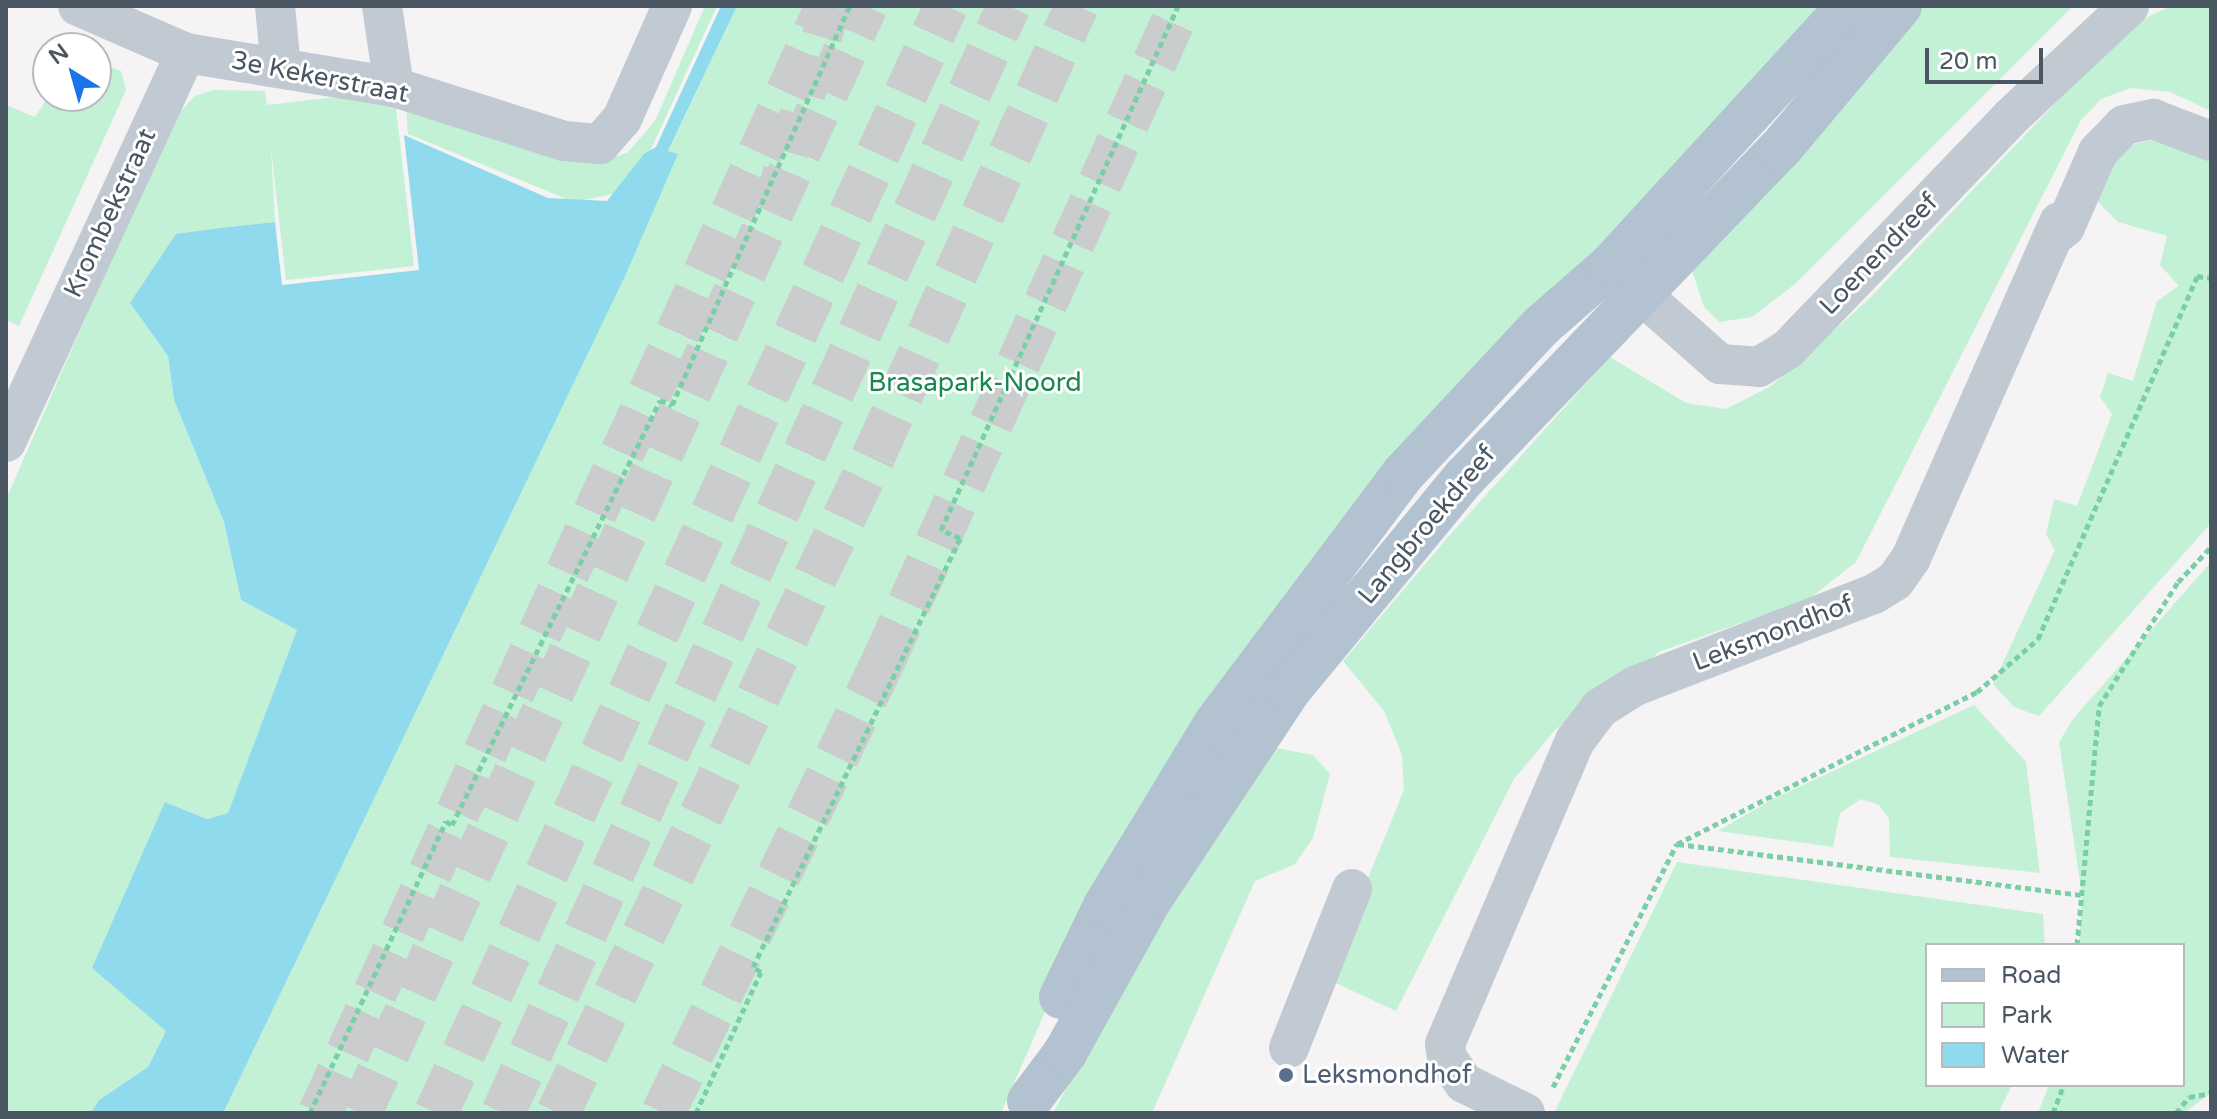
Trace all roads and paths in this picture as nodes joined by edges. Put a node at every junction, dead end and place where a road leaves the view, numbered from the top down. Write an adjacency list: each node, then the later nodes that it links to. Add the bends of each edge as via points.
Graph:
1 (78, 6): 10 (street, 3e Kekerstraat)
2 (275, 6): 11 (street)
3 (382, 6): 12 (street)
4 (672, 6): 12 (street, 3e Kekerstraat, via 622,119 600,144 564,141)
5 (850, 6): 28 (path, via 672,405 660,400 452,825 446,821)
6 (1178, 6): 29 (path, via 941,530 960,538 753,967 761,972)
7 (1848, 6): 15 (main road, Langbroekdreef)
8 (1900, 6): 15 (main road, Langbroekdreef, via 1780,149)
9 (2129, 6): 15 (street, Loenendreef, via 2011,117 1788,349 1759,367 1720,364)
10 (186, 53): 11 (street, 3e Kekerstraat); 16 (street, Krombekstraat)
11 (281, 68): 12 (street, 3e Kekerstraat)
12 (394, 87)
13 (2211, 141): 26 (street, Leksmondhof, via 2153,119 2124,125 2098,152 2065,227 2056,230 1911,558 1895,581 1874,594 1635,686 1600,708 1584,726 1446,1036 1455,1072)
14 (2211, 278): 19 (path, via 2197,276 2038,639 1977,692)
15 (1626, 280): 27 (main road, Langbroekdreef, via 1465,477 1275,677 1065,1053)
16 (20, 366): 17 (street, Krombekstraat)
17 (6, 442)
18 (2211, 547): 21 (path, via 2178,582 2099,706)
19 (1677, 844): 21 (path); 26 (path)
20 (1352, 889): 23 (street)
21 (2082, 895): 22 (path)
22 (2077, 943)
23 (1289, 1048)
24 (2063, 1087): 30 (path)
25 (2211, 1093): 31 (path, via 2189,1097)
26 (1522, 1104)
27 (1027, 1107)
28 (310, 1113)
29 (696, 1113)
30 (2053, 1113)
31 (2176, 1113)

